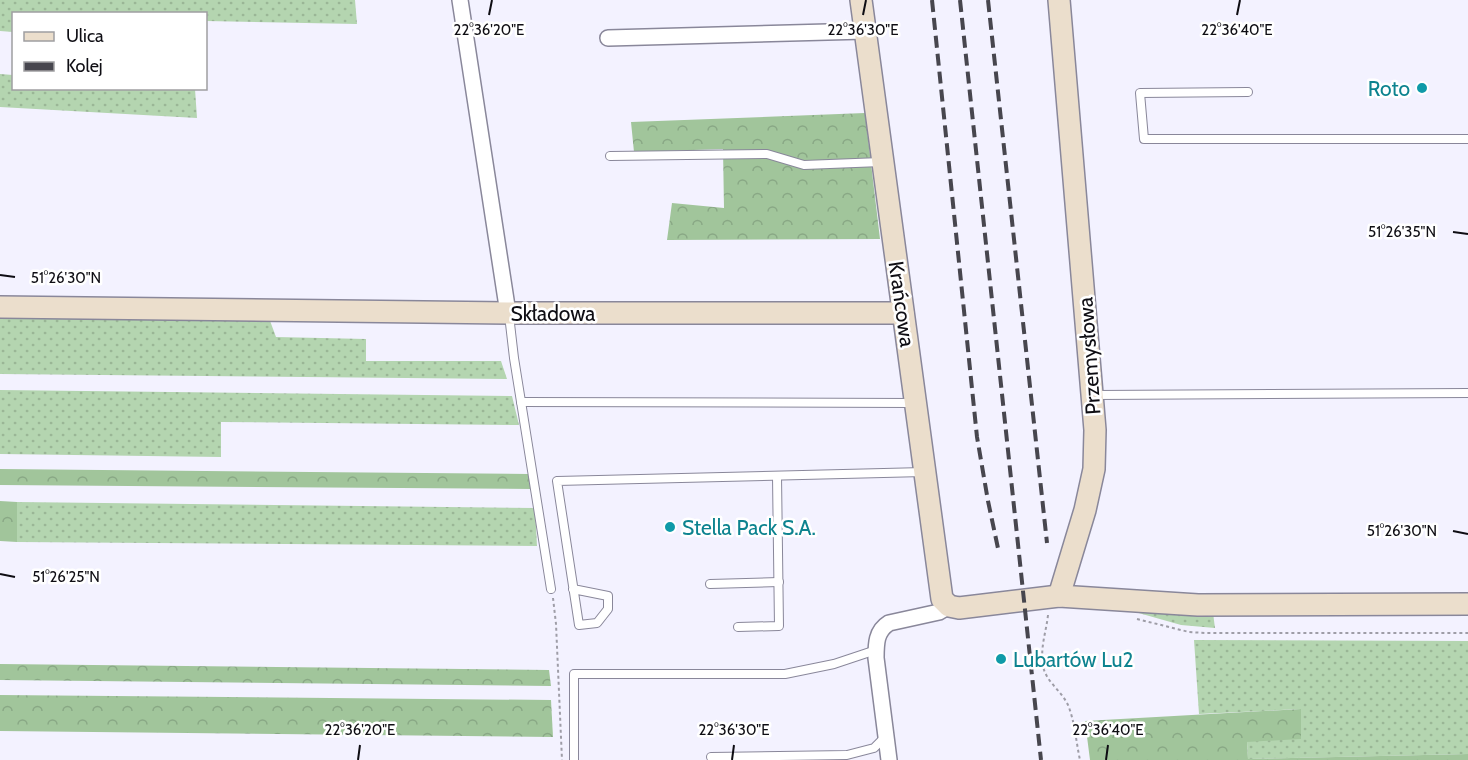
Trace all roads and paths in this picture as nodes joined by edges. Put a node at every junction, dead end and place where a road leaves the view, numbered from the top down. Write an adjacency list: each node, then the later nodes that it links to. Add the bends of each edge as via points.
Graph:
1 (460, 0): 11 (street)
2 (861, 0): 4 (street, Krańcowa)
3 (1059, 0): 14 (street, Przemysłowa)
4 (865, 31): 5 (street); 9 (street, Krańcowa)
5 (608, 38)
6 (1248, 92): 7 (lane, via 1140,93 1144,139)
7 (1468, 139)
8 (610, 156): 9 (lane, via 767,154 804,165)
9 (883, 162): 12 (street, Krańcowa)
10 (0, 307): 11 (street, Składowa)
11 (508, 313): 12 (street, Składowa); 15 (lane)
12 (903, 313): 16 (street, Krańcowa)
13 (1468, 393): 14 (lane)
14 (1094, 395): 23 (street, Przemysłowa, via 1094,469 1085,510)
15 (521, 402): 16 (lane); 21 (lane)
16 (916, 403): 17 (street, Krańcowa)
17 (925, 472): 18 (lane); 25 (street, Krańcowa, via 942,599)
18 (777, 476): 19 (lane); 22 (lane, via 557,481)
19 (779, 582): 20 (lane); 27 (lane, via 779,626)
20 (710, 584)
21 (551, 589): 33 (path)
22 (573, 589): 22 (lane, via 579,626 597,623 608,609 608,596)
23 (1053, 597): 24 (street, via 1198,605); 25 (street); 36 (path, via 1042,649 1044,668 1048,680 1068,706)
24 (1468, 604)
25 (949, 606): 29 (street, via 882,627)
26 (1132, 617): 28 (path, via 1206,633)
27 (738, 627)
28 (1468, 633)
29 (876, 650): 30 (street); 34 (lane, via 785,674 573,674)
30 (886, 736): 32 (lane, via 874,748); 35 (street)
31 (711, 757): 32 (lane)
32 (842, 757)
33 (562, 760)
34 (574, 760)
35 (889, 760)
36 (1080, 760)

